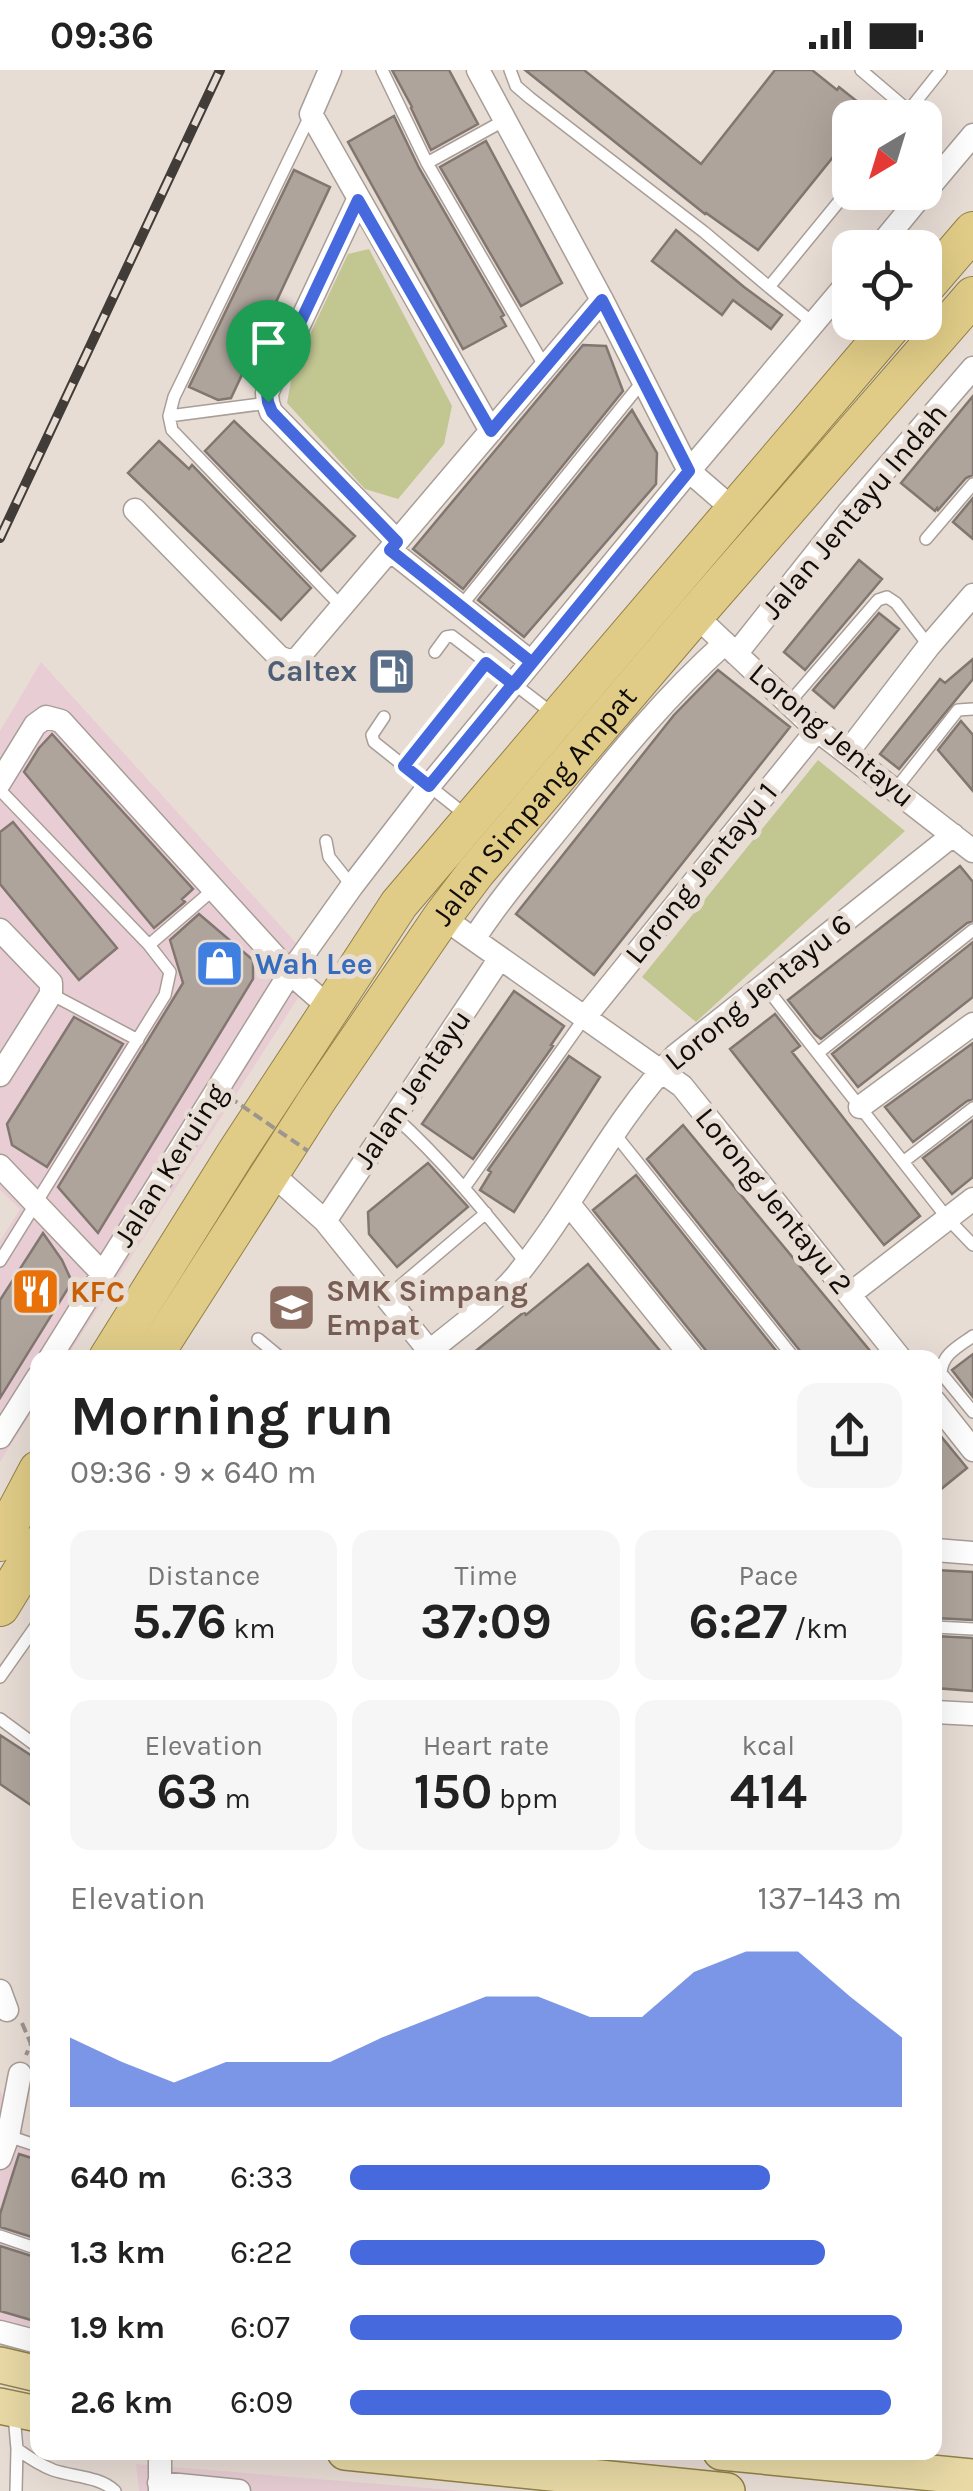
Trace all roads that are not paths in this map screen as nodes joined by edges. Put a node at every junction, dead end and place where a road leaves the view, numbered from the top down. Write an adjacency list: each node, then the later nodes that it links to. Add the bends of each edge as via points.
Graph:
1 (330, 70): 9 (street)
2 (382, 70): 12 (lane)
3 (478, 70): 10 (street)
4 (510, 70): 20 (lane, via 530,98)
5 (860, 70): 7 (lane)
6 (941, 70): 8 (lane)
7 (897, 100)
8 (918, 100)
9 (311, 114): 14 (street); 30 (lane)
10 (505, 120): 12 (lane); 22 (street)
11 (973, 135): 13 (street)
12 (427, 164): 26 (lane)
13 (942, 172)
14 (358, 200): 29 (street); 31 (street)
15 (832, 210): 20 (lane)
16 (910, 210): 17 (street)
17 (893, 230)
18 (973, 231): 19 (highway)
19 (942, 267)
20 (770, 286): 24 (lane)
21 (973, 296): 41 (highway, Jalan Simpang Ampat)
22 (602, 300): 26 (street); 28 (street)
23 (832, 302): 24 (street, Jalan Keruing)
24 (814, 324): 32 (street, Jalan Keruing)
25 (879, 340): 35 (highway, Jalan Simpang Ampat)
26 (545, 367): 31 (street)
27 (973, 368): 43 (street, Jalan Jentayu Indah)
28 (642, 381): 32 (street); 39 (lane)
29 (268, 402): 30 (lane); 37 (street)
30 (169, 416): 40 (lane, via 172,430)
31 (491, 431): 37 (street)
32 (689, 471): 35 (street); 45 (street, Jalan Keruing)
33 (973, 484): 36 (lane)
34 (135, 510): 40 (street, via 279,658 298,658)
35 (734, 510): 50 (highway, Jalan Simpang Ampat)
36 (926, 539)
37 (394, 546): 39 (street); 40 (street)
38 (973, 595): 42 (street)
39 (461, 606): 45 (street)
40 (342, 607)
41 (694, 615): 43 (street, Lorong Jentayu); 65 (highway, Jalan Simpang Ampat)
42 (929, 646): 48 (lane, via 896,603 878,600); 53 (street)
43 (730, 649): 48 (street, Lorong Jentayu); 68 (street, Jalan Jentayu Indah, via 693,671)
44 (435, 652): 46 (lane, via 452,636)
45 (531, 662): 47 (street, Jalan Keruing)
46 (486, 663): 47 (lane); 54 (lane)
47 (514, 685): 50 (lane); 56 (street, Jalan Keruing)
48 (789, 703): 52 (street, Lorong Jentayu)
49 (973, 709): 58 (lane, via 958,710)
50 (556, 716): 59 (highway, Jalan Simpang Ampat)
51 (384, 717): 54 (lane, via 374,742)
52 (816, 730): 53 (street, Lorong Jentayu); 75 (street, Lorong Jentayu 1)
53 (846, 754): 58 (street, Lorong Jentayu)
54 (404, 766): 56 (lane)
55 (0, 782): 64 (street, via 35,725 46,718 61,721)
56 (429, 786): 59 (lane); 63 (street, Jalan Keruing)
57 (0, 790): 69 (lane)
58 (895, 790): 60 (street, Lorong Jentayu)
59 (471, 818): 74 (highway, Jalan Simpang Ampat, via 400,904)
60 (953, 835): 62 (street, Lorong Jentayu); 72 (street, Lorong Jentayu 6)
61 (326, 840): 63 (lane, via 329,857)
62 (973, 851)
63 (352, 886): 71 (street, Jalan Keruing)
64 (214, 888): 69 (lane); 71 (street)
65 (442, 917): 68 (street, Lorong Jentayu 2); 87 (highway, Jalan Simpang Ampat)
66 (0, 930): 73 (street, via 51,983)
67 (973, 930): 78 (lane)
68 (474, 939): 70 (street, Lorong Jentayu 2)
69 (149, 945): 77 (lane, via 170,972 166,995)
70 (500, 958): 75 (street, Lorong Jentayu 2); 83 (street, Jalan Jentayu)
71 (290, 973): 74 (street); 98 (street, Jalan Keruing)
72 (764, 984): 78 (lane); 79 (street, Lorong Jentayu 6)
73 (51, 994): 77 (lane); 80 (street)
74 (330, 1008): 104 (highway, Jalan Simpang Ampat)
75 (585, 1017): 79 (street, Lorong Jentayu 2); 88 (lane)
76 (973, 1024): 81 (street)
77 (138, 1040): 90 (lane)
78 (818, 1053): 81 (lane)
79 (661, 1070): 84 (street, Lorong Jentayu 6); 99 (street, Lorong Jentayu 2, via 682,1086)
80 (0, 1075)
81 (860, 1107): 85 (lane)
82 (973, 1108): 85 (lane)
83 (394, 1116): 88 (lane); 94 (street, Jalan Jentayu)
84 (614, 1133): 91 (street, Lorong Jentayu 6); 110 (lane)
85 (904, 1162): 93 (lane)
86 (0, 1166): 90 (street)
87 (270, 1172): 94 (street); 105 (highway, Jalan Simpang Ampat)
88 (464, 1188): 92 (lane)
89 (973, 1199): 93 (street)
90 (37, 1202): 96 (lane); 98 (street)
91 (569, 1204): 97 (street, Lorong Jentayu 6); 109 (street)
92 (486, 1213): 97 (lane); 100 (lane)
93 (948, 1219): 95 (lane); 99 (street)
94 (325, 1220): 100 (street)
95 (973, 1245)
96 (0, 1261)
97 (526, 1263): 108 (street, Lorong Jentayu 6)
98 (102, 1273): 103 (street, Jalan Keruing)
99 (850, 1294): 111 (street, Lorong Jentayu 2)
100 (387, 1297): 107 (street)
101 (973, 1336): 112 (lane)
102 (258, 1339): 106 (lane)
103 (55, 1350)
104 (113, 1350)
105 (157, 1350)
106 (272, 1350)
107 (430, 1350)
108 (437, 1350)
109 (686, 1350)
110 (788, 1350)
111 (894, 1350)
112 (942, 1364)
113 (942, 1374): 116 (lane)
114 (30, 1390): 117 (street)
115 (942, 1411): 118 (street)
116 (973, 1412)
117 (0, 1437)
118 (973, 1450)
119 (30, 1485): 120 (highway)
120 (0, 1542)
121 (942, 1551): 122 (street)
122 (973, 1553)
123 (30, 1559): 124 (highway)
124 (0, 1608)
125 (942, 1627): 126 (lane)
126 (973, 1629)
127 (30, 1634): 128 (lane)
128 (0, 1677)
129 (942, 1712): 130 (street)
130 (973, 1714)
131 (0, 1719): 132 (lane)
132 (30, 1742)
133 (20, 2074): 135 (street)
134 (30, 2146): 135 (lane)
135 (4, 2147)
136 (0, 2236): 137 (lane)
137 (30, 2246)
138 (0, 2332): 139 (street)
139 (28, 2367)
140 (17, 2410): 141 (lane)
141 (17, 2449): 142 (lane); 149 (lane)
142 (30, 2457)
143 (35, 2460): 150 (lane)
144 (160, 2460): 148 (street)
145 (423, 2460): 152 (main road)
146 (805, 2460): 147 (main road)
147 (973, 2476)
148 (160, 2487): 151 (street)
149 (16, 2491)
150 (115, 2491)
151 (239, 2491)
152 (727, 2491)

